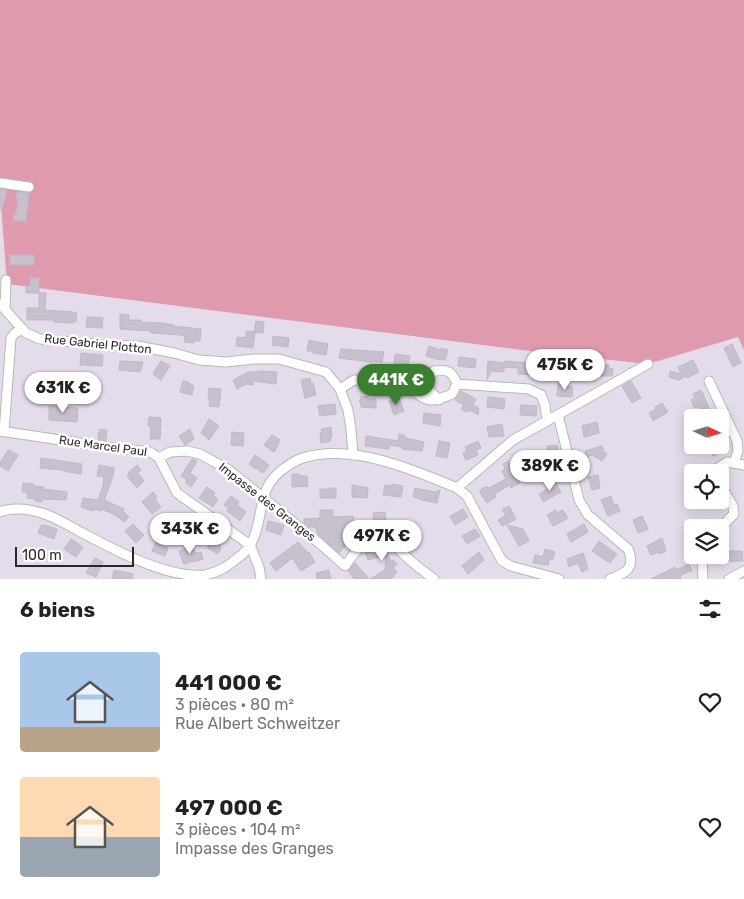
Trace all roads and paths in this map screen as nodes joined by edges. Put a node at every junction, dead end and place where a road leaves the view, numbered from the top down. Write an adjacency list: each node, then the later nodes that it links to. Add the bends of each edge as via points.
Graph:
1 (0, 183): 2 (street)
2 (29, 187)
3 (6, 280): 4 (street)
4 (2, 306): 5 (street, Rue Gabriel Plotton)
5 (23, 329): 9 (street, Rue Gabriel Plotton, via 40,338 138,346 199,360 279,359 326,372); 13 (street, via 11,338)
6 (648, 364): 11 (street)
7 (709, 380): 16 (street, via 737,441)
8 (457, 384): 10 (street, via 452,394); 10 (street, via 449,371 434,371 429,379 429,390); 12 (street, via 529,389 541,395)
9 (340, 388): 10 (street, via 354,380 408,385 426,400); 14 (street, Rue Gabriel Plotton, via 348,410)
10 (439, 400)
11 (558, 414): 12 (street); 33 (street, via 579,500 588,514 628,549 631,557 630,566 624,574)
12 (547, 421): 19 (street, via 513,440)
13 (2, 431): 15 (street, Rue Marcel Paul, via 150,452)
14 (353, 455): 19 (street, via 417,471); 20 (street, via 324,454 302,458 281,470 269,484)
15 (159, 458): 20 (street, Impasse des Granges, via 170,452 200,454 229,470); 26 (street, Rue Marcel Paul, via 177,493)
16 (734, 462): 17 (street); 18 (street)
17 (723, 464)
18 (744, 465)
19 (456, 488): 32 (street, via 467,496 502,561)
20 (264, 498): 25 (street, Impasse des Granges, via 345,566 364,543); 26 (street)
21 (729, 500): 23 (street, via 734,514)
22 (0, 512): 26 (street, via 37,511 138,562 180,576 203,576 224,569)
23 (729, 519)
24 (403, 536): 25 (street, Impasse des Granges)
25 (388, 537): 31 (street, via 412,563)
26 (250, 545): 30 (street)
27 (702, 564): 34 (street)
28 (744, 570): 29 (street)
29 (736, 577)
30 (262, 579)
31 (434, 579)
32 (559, 579)
33 (610, 579)
34 (703, 579)

